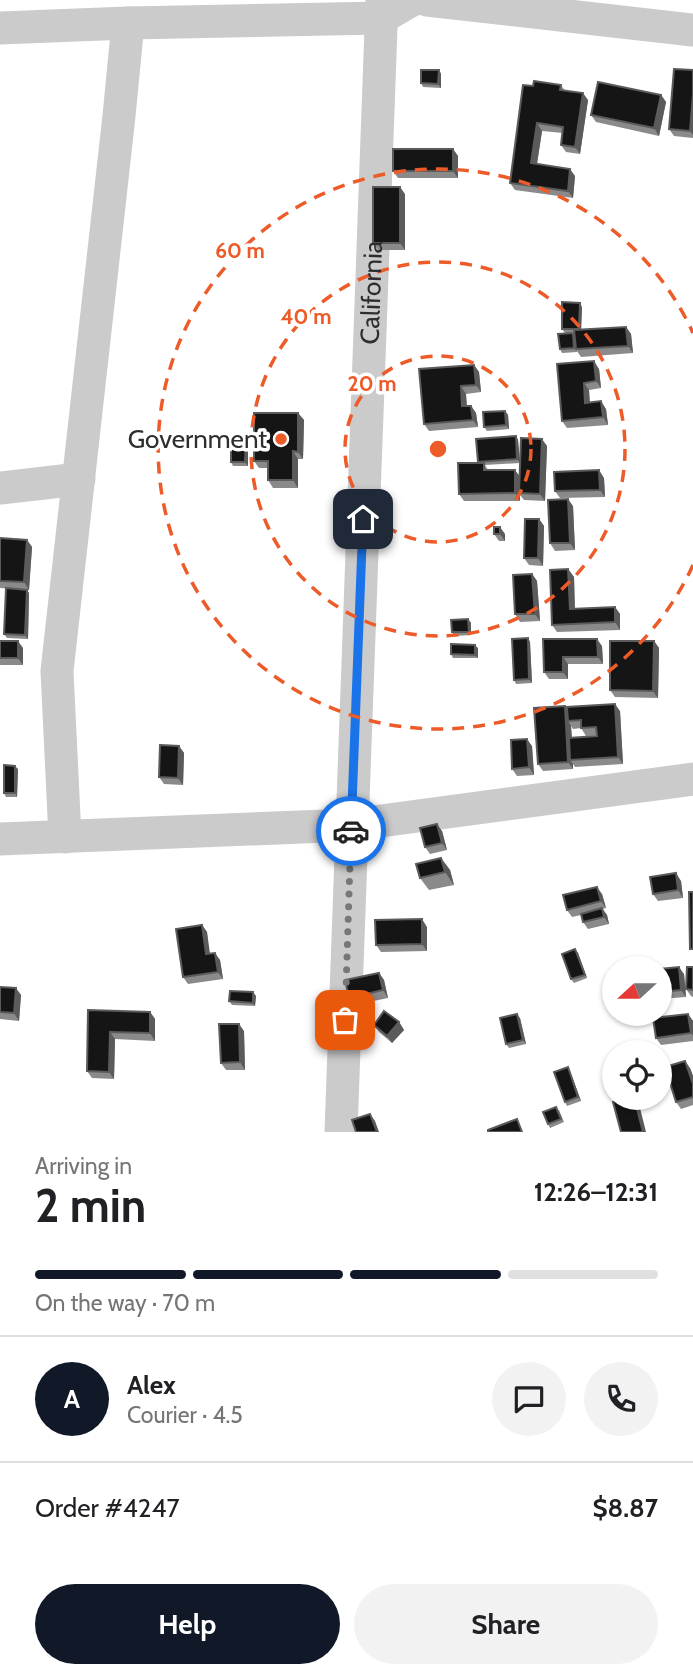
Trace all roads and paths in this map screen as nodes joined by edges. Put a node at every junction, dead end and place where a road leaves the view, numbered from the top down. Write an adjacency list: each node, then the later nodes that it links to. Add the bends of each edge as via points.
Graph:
1 (412, 0): 3 (street)
2 (427, 0): 6 (street)
3 (381, 9): 4 (street); 10 (street, California)
4 (128, 23): 5 (street); 7 (street)
5 (0, 27)
6 (693, 30)
7 (79, 480): 8 (street); 11 (street, via 57,671)
8 (0, 488)
9 (693, 779): 10 (street)
10 (351, 825): 11 (street); 13 (street, California)
11 (65, 837): 12 (street)
12 (0, 839)
13 (341, 1132)

